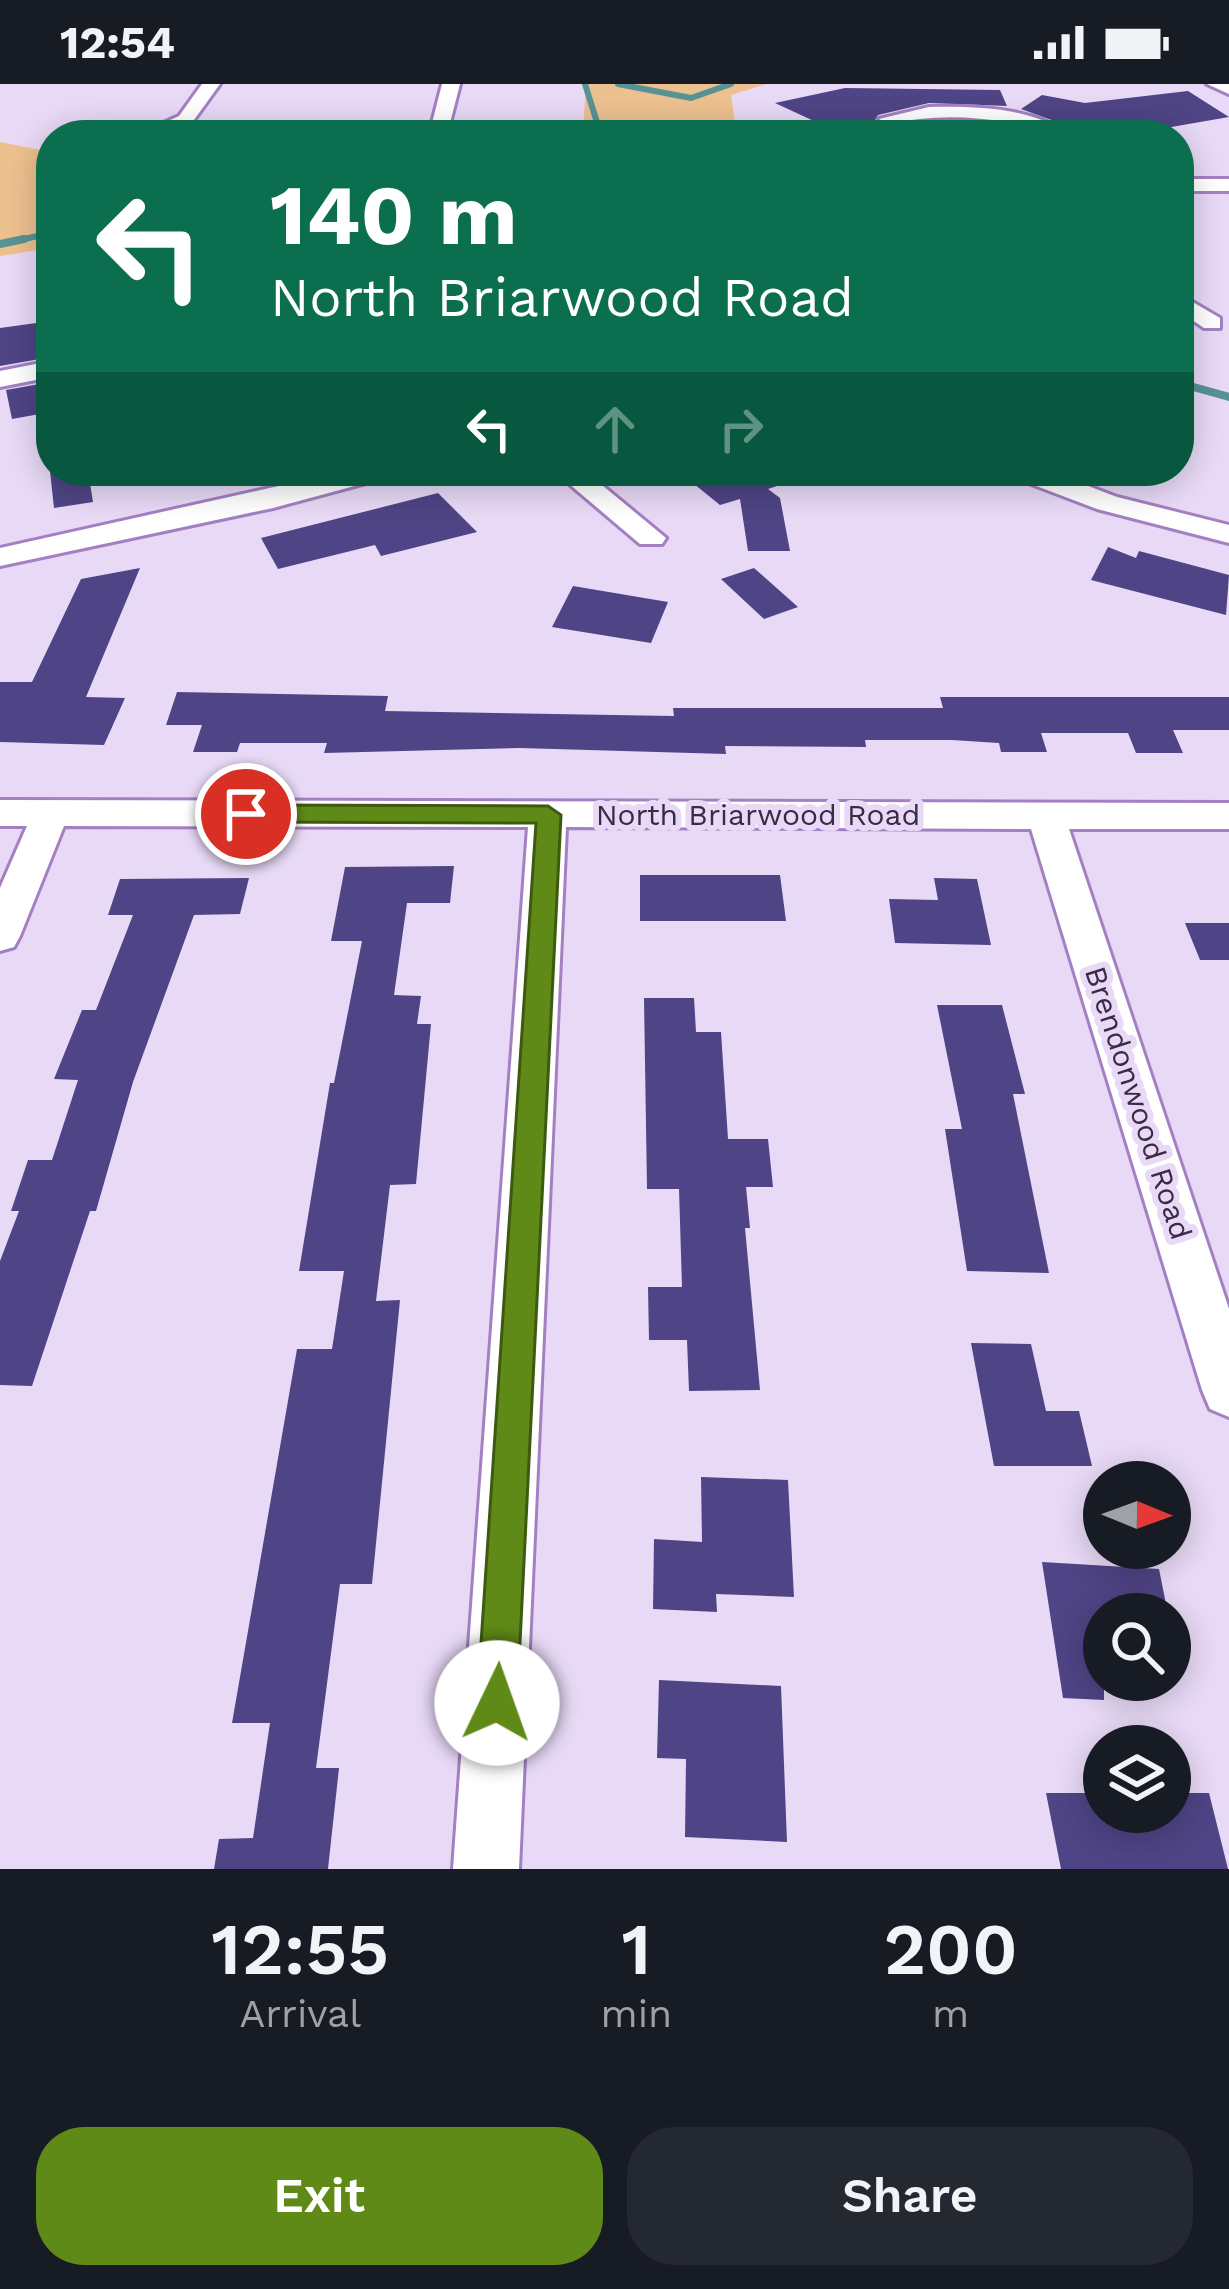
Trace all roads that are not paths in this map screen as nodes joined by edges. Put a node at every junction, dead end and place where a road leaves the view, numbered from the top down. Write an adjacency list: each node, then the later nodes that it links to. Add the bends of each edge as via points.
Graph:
1 (211, 84): 6 (street)
2 (452, 84): 7 (street)
3 (1219, 84): 4 (street)
4 (1229, 87)
5 (888, 119): 8 (street)
6 (185, 120)
7 (442, 120)
8 (1012, 120)
9 (1194, 185): 10 (street)
10 (1229, 185)
11 (1194, 311): 12 (street)
12 (1212, 323)
13 (36, 372): 14 (street)
14 (0, 379)
15 (318, 486): 20 (street)
16 (587, 486): 19 (street)
17 (1062, 486): 18 (street)
18 (1229, 534)
19 (651, 538)
20 (0, 556)
21 (0, 813): 22 (street, North Briarwood Road)
22 (52, 813): 23 (street, North Briarwood Road); 26 (street)
23 (548, 815): 24 (street, North Briarwood Road); 28 (street)
24 (1046, 815): 25 (street, North Briarwood Road); 27 (street, Brendonwood Road)
25 (1229, 816)
26 (0, 936)
27 (1229, 1390)
28 (486, 1869)

